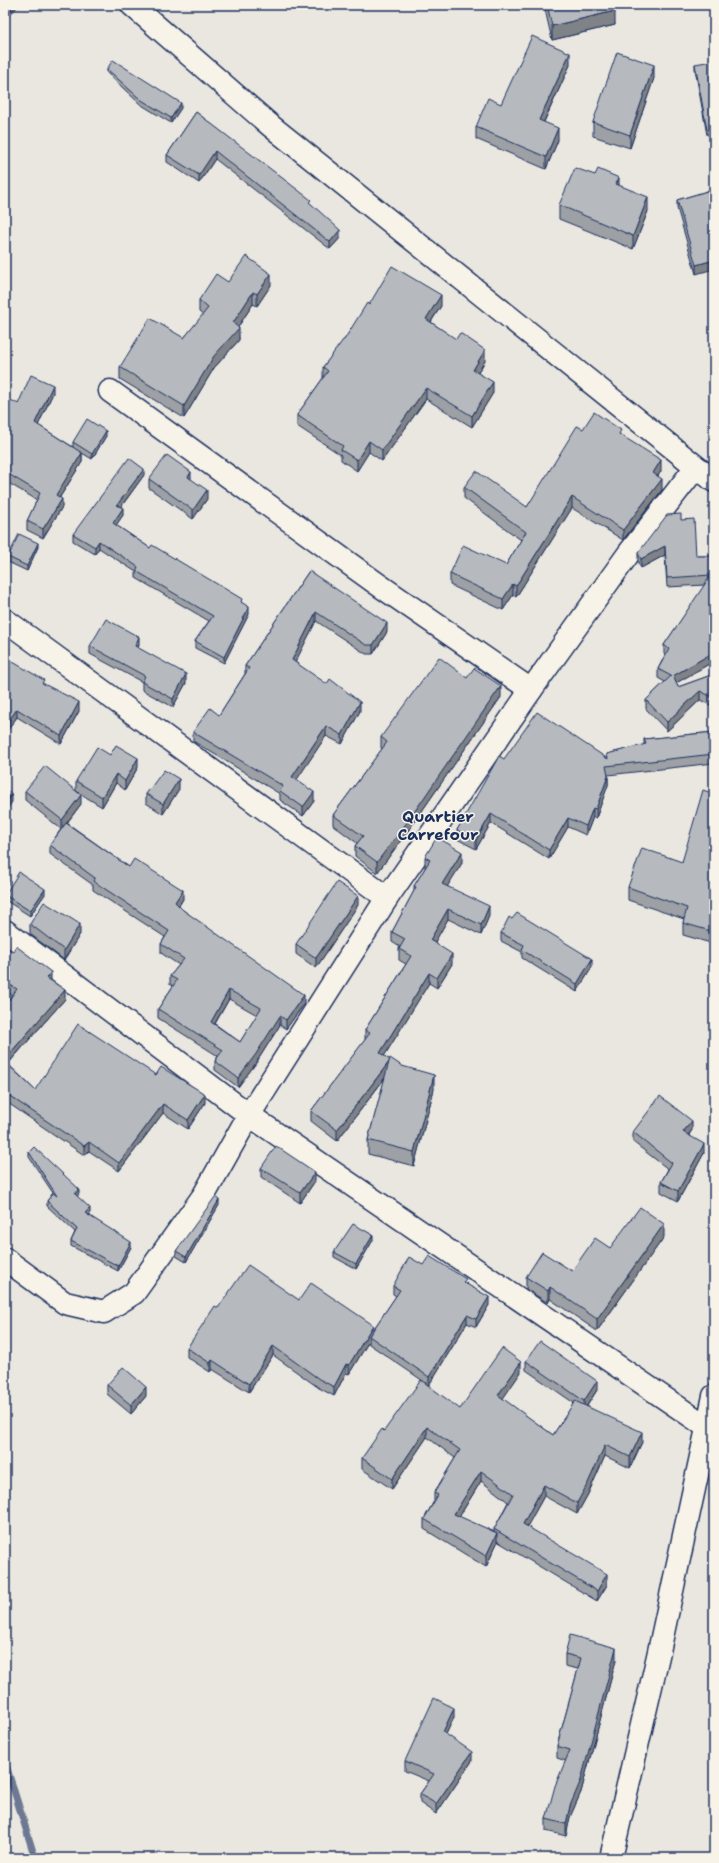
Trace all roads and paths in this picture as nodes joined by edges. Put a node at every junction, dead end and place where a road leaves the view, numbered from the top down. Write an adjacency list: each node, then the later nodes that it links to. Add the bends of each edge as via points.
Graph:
1 (132, 5): 3 (main road, via 277,131)
2 (110, 391): 6 (main road, via 370,579)
3 (696, 467): 4 (main road); 6 (main road, via 629,553)
4 (714, 481)
5 (5, 620): 7 (main road)
6 (531, 690): 7 (main road)
7 (387, 898): 9 (main road)
8 (5, 931): 9 (main road)
9 (249, 1115): 10 (main road, via 204,1195 134,1293 104,1312 65,1303); 12 (main road)
10 (5, 1259)
11 (714, 1396): 12 (main road)
12 (707, 1427): 13 (main road)
13 (611, 1858)

